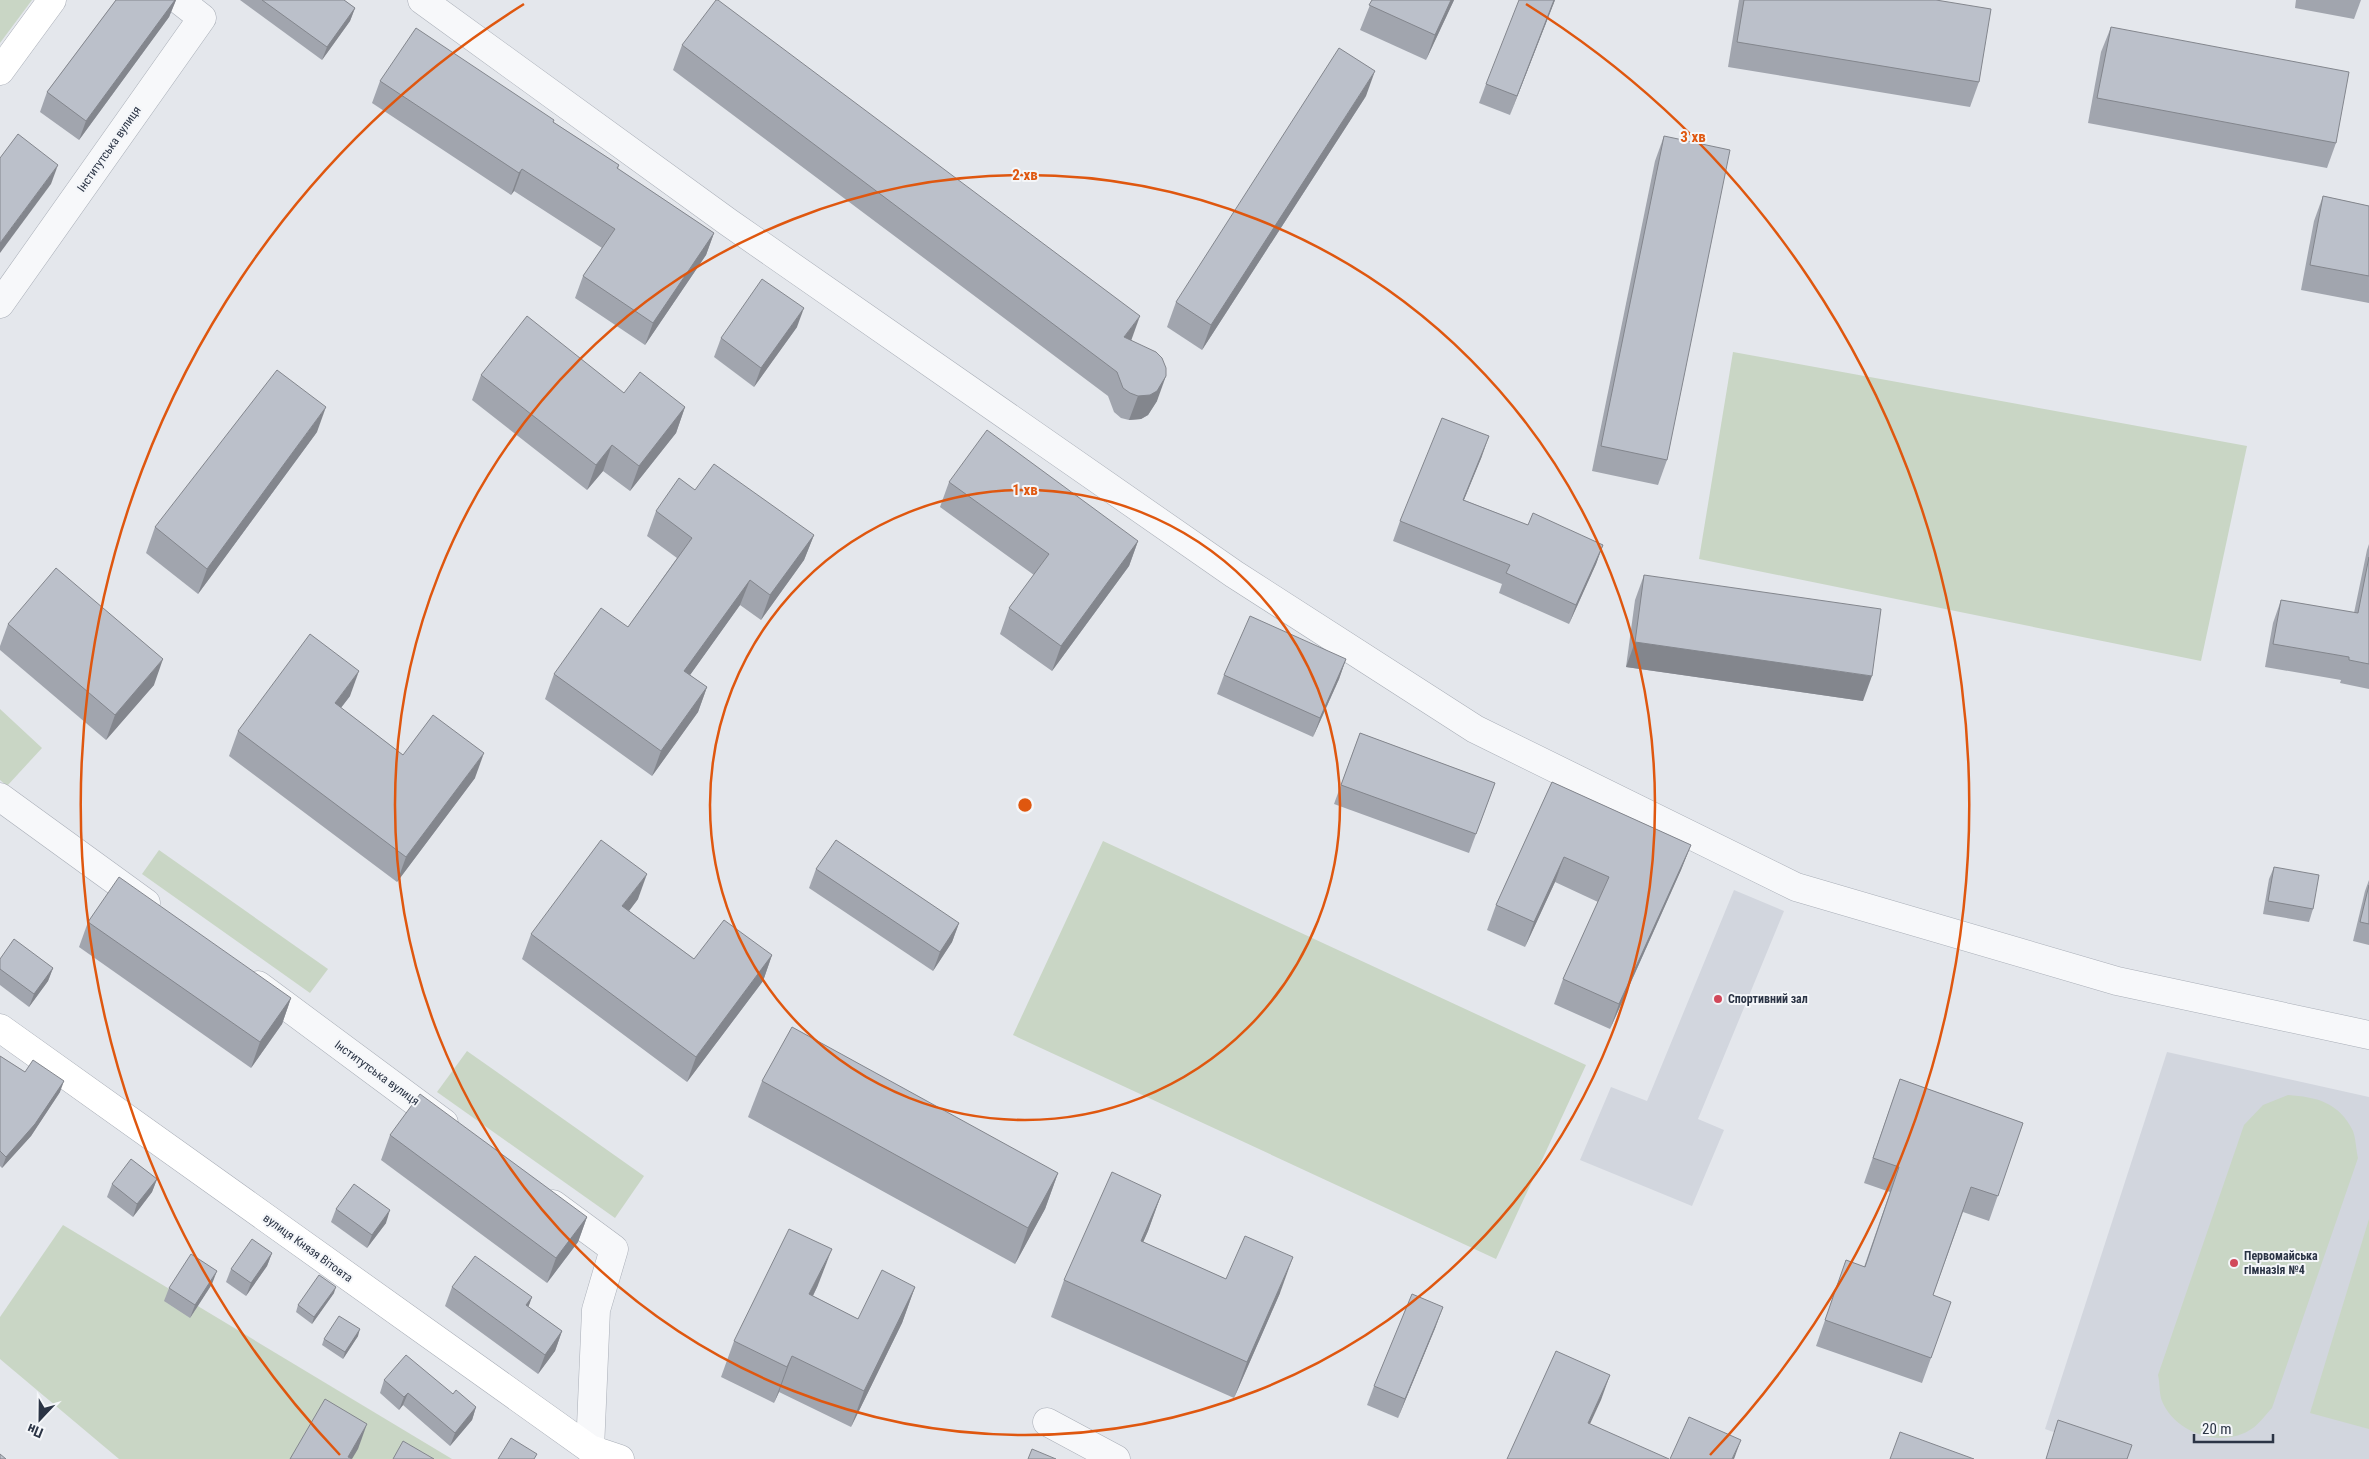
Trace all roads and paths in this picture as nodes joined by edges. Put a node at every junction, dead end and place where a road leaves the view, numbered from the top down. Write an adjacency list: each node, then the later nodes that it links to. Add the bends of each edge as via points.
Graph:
1 (52, 0): 4 (street)
2 (179, 0): 5 (street, Інститутська вулиця, via 202,18)
3 (422, 0): 10 (street, via 736,228 1226,568 1476,729 1796,887 2117,981)
4 (0, 71)
5 (0, 304)
6 (0, 797): 7 (street)
7 (170, 920)
8 (240, 972): 11 (street, Інститутська вулиця)
9 (0, 1028): 14 (street, вулиця Князя Вітовта)
10 (2369, 1036)
11 (462, 1136)
12 (534, 1190): 14 (street, via 614,1249 596,1310)
13 (1047, 1422): 16 (street)
14 (590, 1448): 15 (street, вулиця Князя Вітовта)
15 (620, 1459)
16 (1116, 1459)

